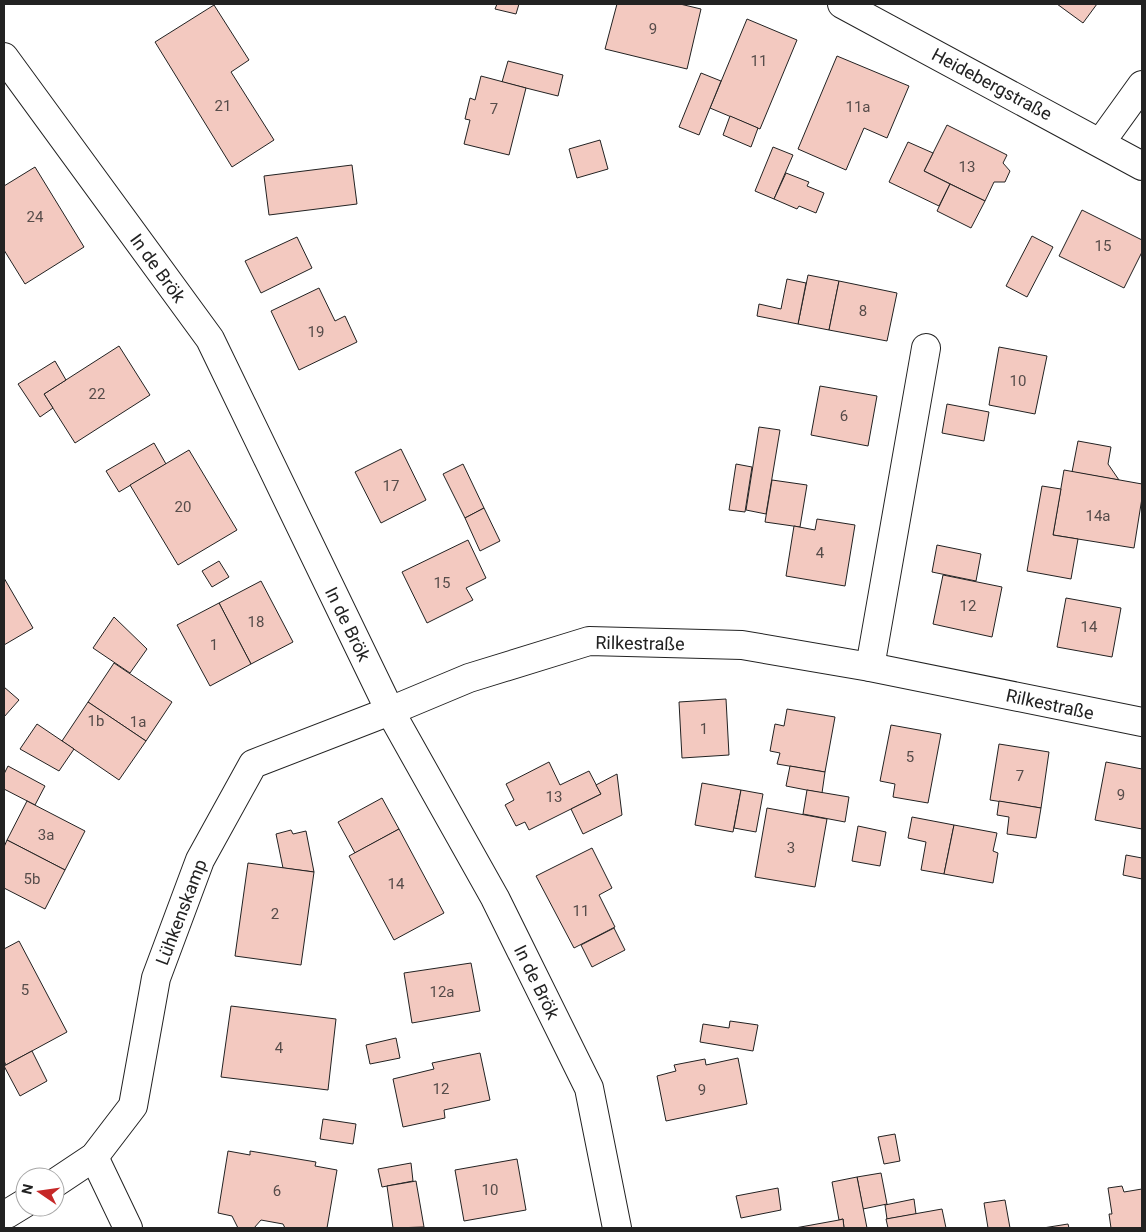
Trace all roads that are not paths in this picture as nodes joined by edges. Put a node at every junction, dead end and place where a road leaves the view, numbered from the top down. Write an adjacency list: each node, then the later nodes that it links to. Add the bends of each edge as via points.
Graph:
1 (842, 4): 4 (street, Heidebergstraße)
2 (4, 57): 8 (street, In de Brök, via 210,339)
3 (1142, 85): 4 (street)
4 (1101, 142): 5 (street, Heidebergstraße)
5 (1142, 166)
6 (926, 348): 7 (street)
7 (870, 667): 8 (street, Rilkestraße, via 742,645 589,641 468,678); 9 (street, Rilkestraße)
8 (390, 711): 10 (street, Lühkenskamp, via 253,764 200,860 156,978 134,1106); 13 (street, In de Brök, via 495,898 590,1088)
9 (1142, 722)
10 (94, 1158): 11 (street, Lühkenskamp); 12 (street)
11 (65, 1177)
12 (128, 1228)
13 (617, 1228)

